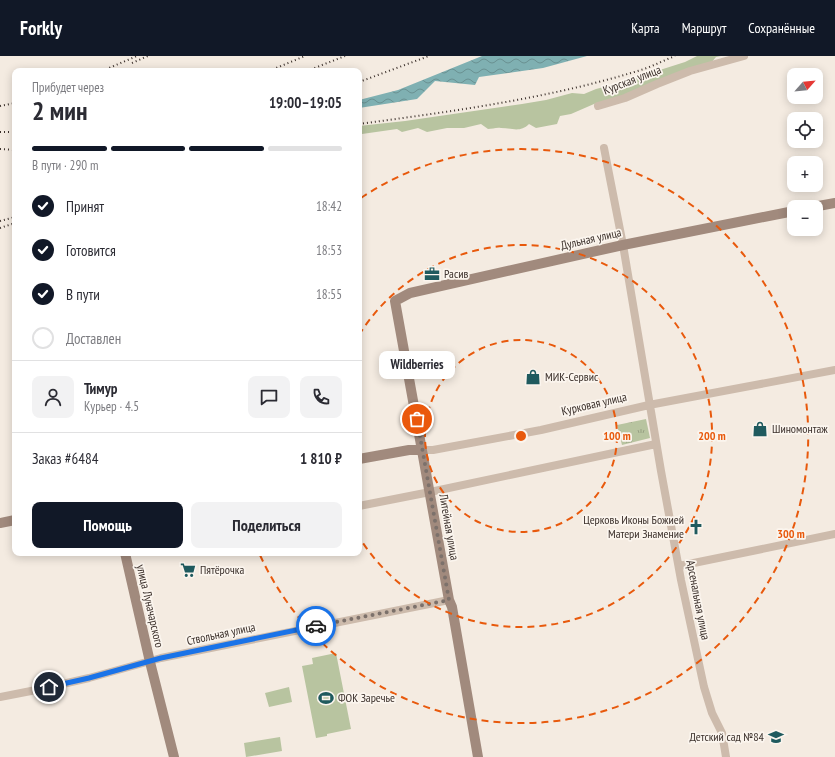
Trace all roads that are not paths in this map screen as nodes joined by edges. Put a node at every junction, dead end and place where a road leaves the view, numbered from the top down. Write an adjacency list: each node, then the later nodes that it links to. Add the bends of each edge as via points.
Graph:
1 (744, 56): 2 (street, Курская улица, via 690,71 625,98)
2 (598, 106)
3 (604, 148): 7 (street, Арсенальная улица)
4 (835, 203): 5 (street)
5 (823, 205)
6 (787, 212): 7 (street, Дульная улица)
7 (623, 245): 8 (street, Дульная улица, via 410,293); 10 (street, Арсенальная улица)
8 (396, 300): 12 (street, Литейная улица)
9 (835, 370): 10 (street, Курковая улица)
10 (649, 405): 11 (street, Арсенальная улица); 12 (street, Курковая улица, via 542,430)
11 (656, 444): 14 (street); 20 (street, Арсенальная улица)
12 (422, 450): 13 (street, Курковая улица); 14 (street, Литейная улица)
13 (362, 458)
14 (430, 492): 15 (street); 21 (street, Литейная улица)
15 (362, 505)
16 (12, 521): 17 (street)
17 (0, 523)
18 (835, 534): 20 (street)
19 (126, 556): 22 (street, улица Луначарского)
20 (679, 566): 26 (street, Арсенальная улица, via 704,687 712,713 722,733)
21 (449, 600): 22 (street, Ствольная улица); 25 (street, Литейная улица)
22 (150, 662): 23 (street, Ствольная улица); 24 (street, улица Луначарского)
23 (0, 697)
24 (174, 757)
25 (478, 757)
26 (726, 757)

